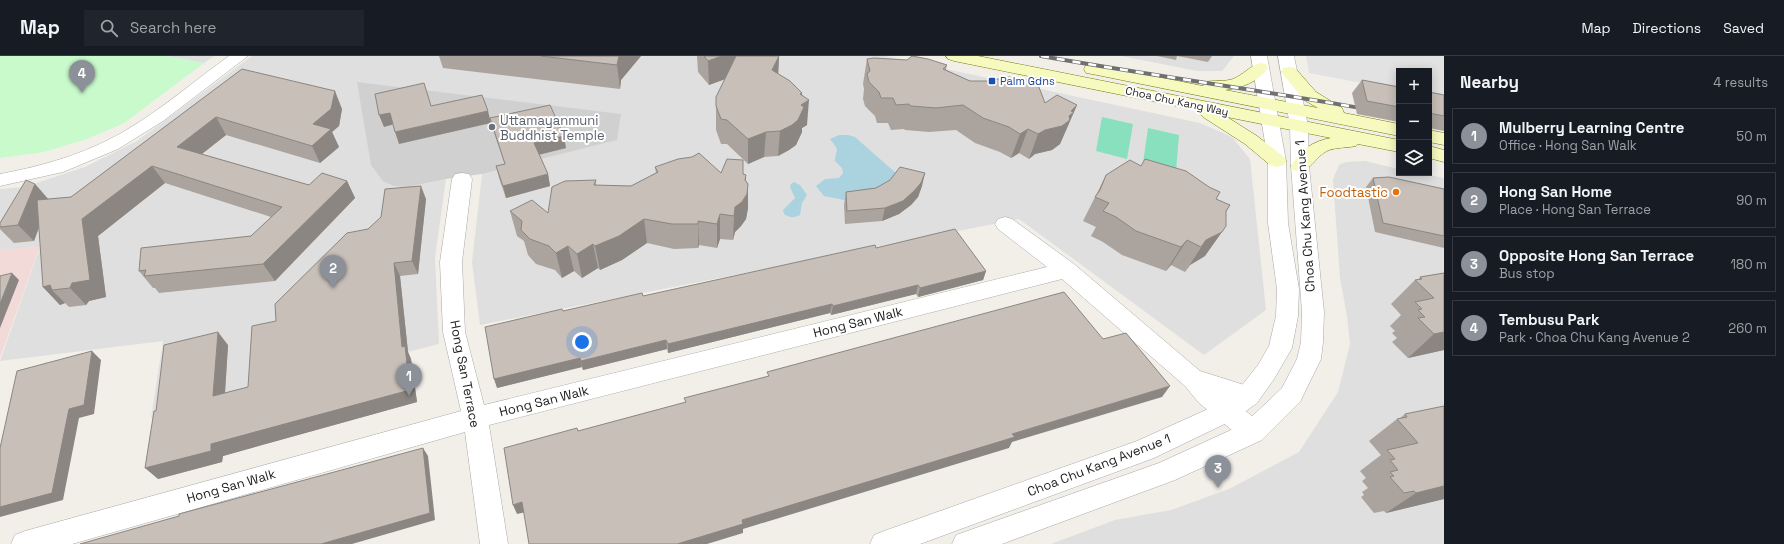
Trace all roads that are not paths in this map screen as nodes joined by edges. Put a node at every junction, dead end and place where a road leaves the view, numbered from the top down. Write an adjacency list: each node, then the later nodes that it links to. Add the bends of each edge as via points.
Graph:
1 (240, 56): 20 (street, via 144,126 108,146 51,168)
2 (954, 56): 7 (main road, Choa Chu Kang Way)
3 (1028, 56): 6 (main road, Choa Chu Kang Way)
4 (1260, 62): 6 (main road, via 1247,80 1232,85); 8 (street, Choa Chu Kang Avenue 1)
5 (1288, 64): 9 (street, Choa Chu Kang Avenue 1); 10 (main road, via 1300,86 1317,101)
6 (1190, 87): 8 (main road, Choa Chu Kang Way)
7 (1196, 106): 8 (main road, Choa Chu Kang Way); 17 (main road, via 1224,122)
8 (1268, 112): 9 (main road, Choa Chu Kang Way); 17 (street, Choa Chu Kang Avenue 1)
9 (1297, 118): 10 (main road, Choa Chu Kang Way); 14 (main road, Choa Chu Kang Way); 18 (street, Choa Chu Kang Avenue 1)
10 (1355, 121): 11 (main road, Choa Chu Kang Way)
11 (1396, 129)
12 (1432, 137): 13 (main road)
13 (1444, 139)
14 (1391, 145): 18 (main road, via 1352,142 1323,145 1312,152)
15 (1432, 153): 16 (main road)
16 (1444, 156)
17 (1277, 161): 24 (street, Choa Chu Kang Avenue 1, via 1278,223 1288,289 1287,316 1280,348)
18 (1300, 166): 27 (street, Choa Chu Kang Avenue 1, via 1313,312 1309,359 1291,395)
19 (462, 179): 26 (street, Hong San Terrace, via 451,262 454,332)
20 (0, 180)
21 (1005, 224): 22 (street)
22 (1066, 270): 23 (street); 26 (street, Hong San Walk)
23 (1193, 379): 24 (street); 25 (street)
24 (1248, 396): 25 (street, Choa Chu Kang Avenue 1)
25 (1226, 412): 27 (street); 30 (street, Choa Chu Kang Avenue 1, via 1145,450)
26 (475, 418): 28 (street, Hong San Walk); 29 (street, Hong San Terrace)
27 (1253, 432): 31 (street, Choa Chu Kang Avenue 1, via 1166,472)
28 (25, 544)
29 (494, 544)
30 (884, 544)
31 (966, 544)

